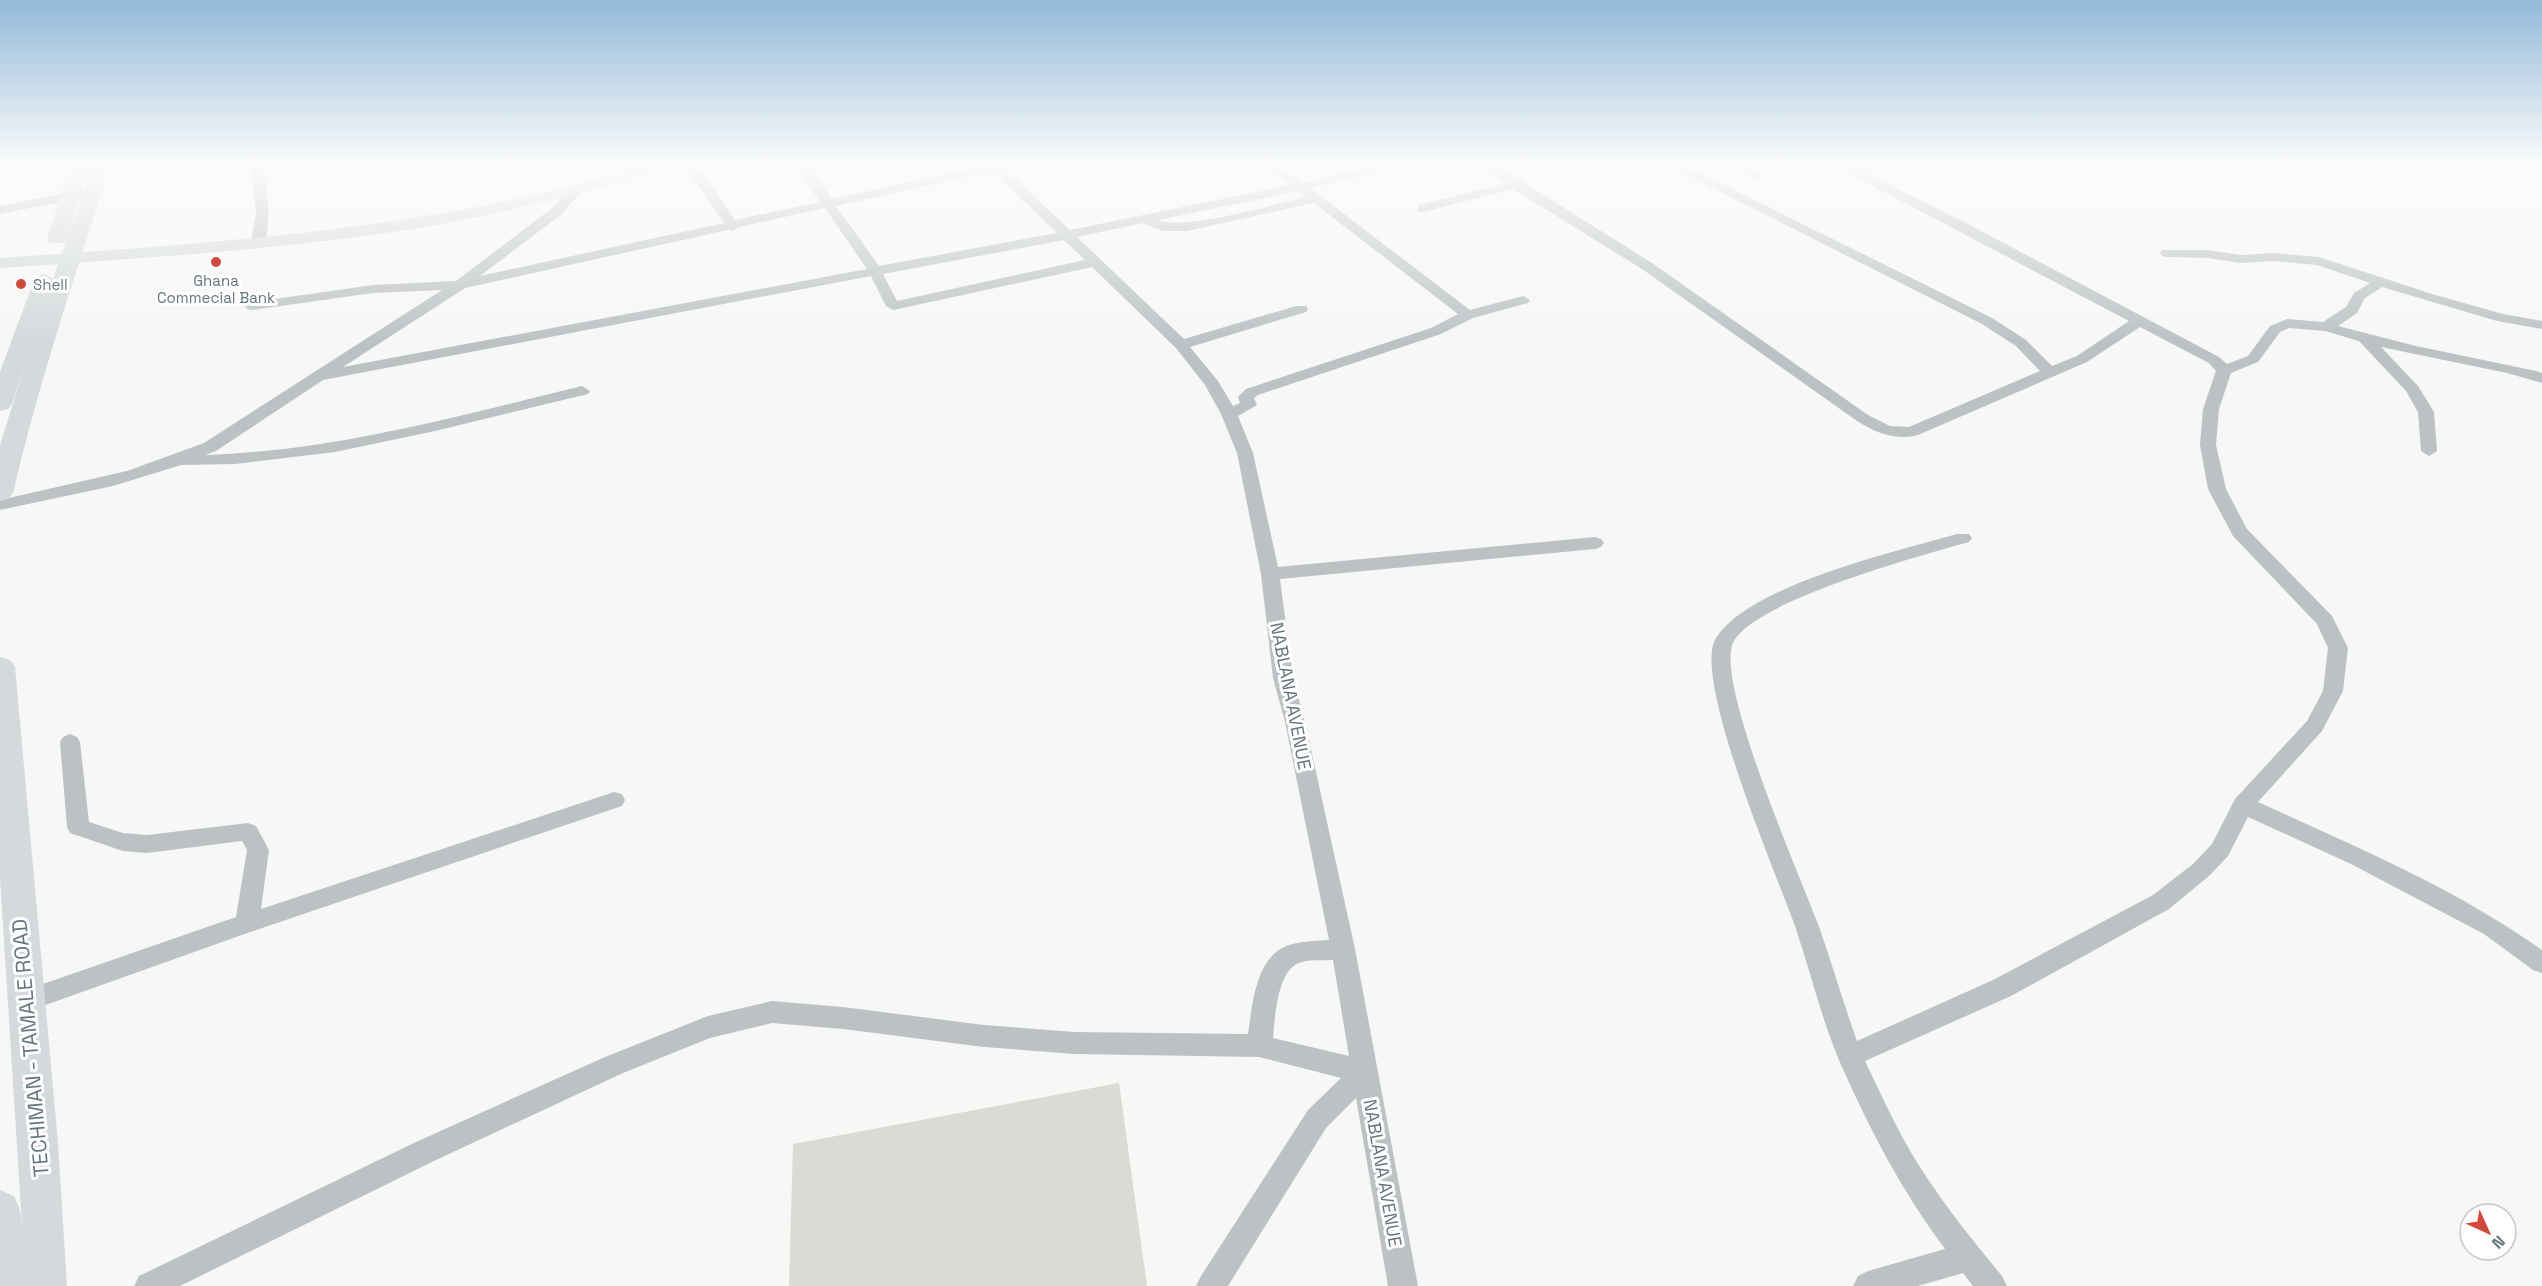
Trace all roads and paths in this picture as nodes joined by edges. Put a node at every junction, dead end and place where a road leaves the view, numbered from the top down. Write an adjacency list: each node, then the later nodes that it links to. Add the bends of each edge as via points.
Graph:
1 (66, 223): 21 (highway)
2 (78, 223): 21 (highway)
3 (263, 223): 19 (street)
4 (408, 223): 19 (main road)
5 (542, 223): 26 (street)
6 (730, 223): 17 (street)
7 (750, 223): 17 (street)
8 (841, 223): 24 (street)
9 (1056, 223): 18 (street, NABLANA AVENUE)
10 (1124, 223): 18 (street)
11 (1153, 223): 12 (street, via 1187,227)
12 (1206, 223)
13 (1346, 223): 30 (street)
14 (1577, 223): 37 (street, via 1647,266 1878,428 1894,433 1912,432)
15 (1792, 223): 37 (street, via 1987,321 2021,343)
16 (1952, 223): 31 (street)
17 (733, 227): 26 (street)
18 (1067, 235): 22 (street, NABLANA AVENUE); 24 (street)
19 (258, 242): 21 (main road)
20 (2167, 253): 25 (street, via 2241,259 2298,258)
21 (61, 259): 23 (main road); 41 (highway); 45 (highway)
22 (1095, 262): 24 (street, via 893,306); 35 (street, NABLANA AVENUE)
23 (0, 263)
24 (875, 272): 38 (street)
25 (2380, 282): 32 (street, via 2492,315); 33 (street, via 2359,296 2352,310)
26 (460, 285): 28 (street, via 373,289); 38 (street)
27 (1523, 300): 30 (street)
28 (252, 306)
29 (1301, 309): 35 (street)
30 (1467, 315): 42 (street, via 1436,331 1252,392 1246,397 1249,405)
31 (2141, 320): 36 (street, via 2214,360); 37 (street, via 2105,345)
32 (2542, 325)
33 (2326, 327): 34 (street); 36 (street, via 2287,323 2275,329 2253,359)
34 (2365, 339): 39 (street, via 2493,364); 43 (street, via 2412,389 2426,412)
35 (1181, 345): 42 (street, NABLANA AVENUE, via 1212,384)
36 (2224, 370): 52 (street, via 2211,409 2208,446 2217,489 2239,532 2325,621 2338,648 2333,691 2315,726)
37 (2050, 373)
38 (317, 377): 44 (street, via 210,447)
39 (2542, 378)
40 (582, 391): 44 (street, via 445,424 297,453 258,459)
41 (0, 404)
42 (1229, 414): 48 (street, NABLANA AVENUE, via 1245,453)
43 (2430, 451)
44 (180, 461): 45 (street, via 84,487)
45 (0, 493)
46 (1963, 538): 59 (street, via 1822,581 1748,617 1723,642 1720,656 1731,716)
47 (1595, 543): 48 (street)
48 (1270, 574): 55 (street, NABLANA AVENUE, via 1284,678)
49 (0, 667): 53 (highway, TECHIMAN - TAMALE ROAD)
50 (70, 742): 54 (street, via 78,827 123,842 147,844 248,832 258,850)
51 (614, 800): 54 (street)
52 (2243, 805): 56 (street, via 2472,916); 59 (street, via 2220,850 2161,902 2002,988)
53 (7, 848): 57 (highway, TECHIMAN - TAMALE ROAD)
54 (247, 923): 57 (street)
55 (1343, 949): 58 (street, via 1291,955 1277,965 1271,978); 60 (street, NABLANA AVENUE)
56 (2542, 963)
57 (26, 1001): 64 (highway, TECHIMAN - TAMALE ROAD)
58 (1259, 1046): 60 (street); 65 (street, via 1076,1043 772,1012 708,1027 614,1065 426,1151)
59 (1850, 1056): 62 (street, via 1903,1164)
60 (1365, 1072): 66 (street, via 1317,1119); 67 (street, NABLANA AVENUE)
61 (0, 1210): 63 (highway)
62 (1968, 1257): 68 (street); 69 (street)
63 (7, 1286)
64 (46, 1286)
65 (149, 1286)
66 (1211, 1286)
67 (1403, 1286)
68 (1868, 1286)
69 (1992, 1286)

